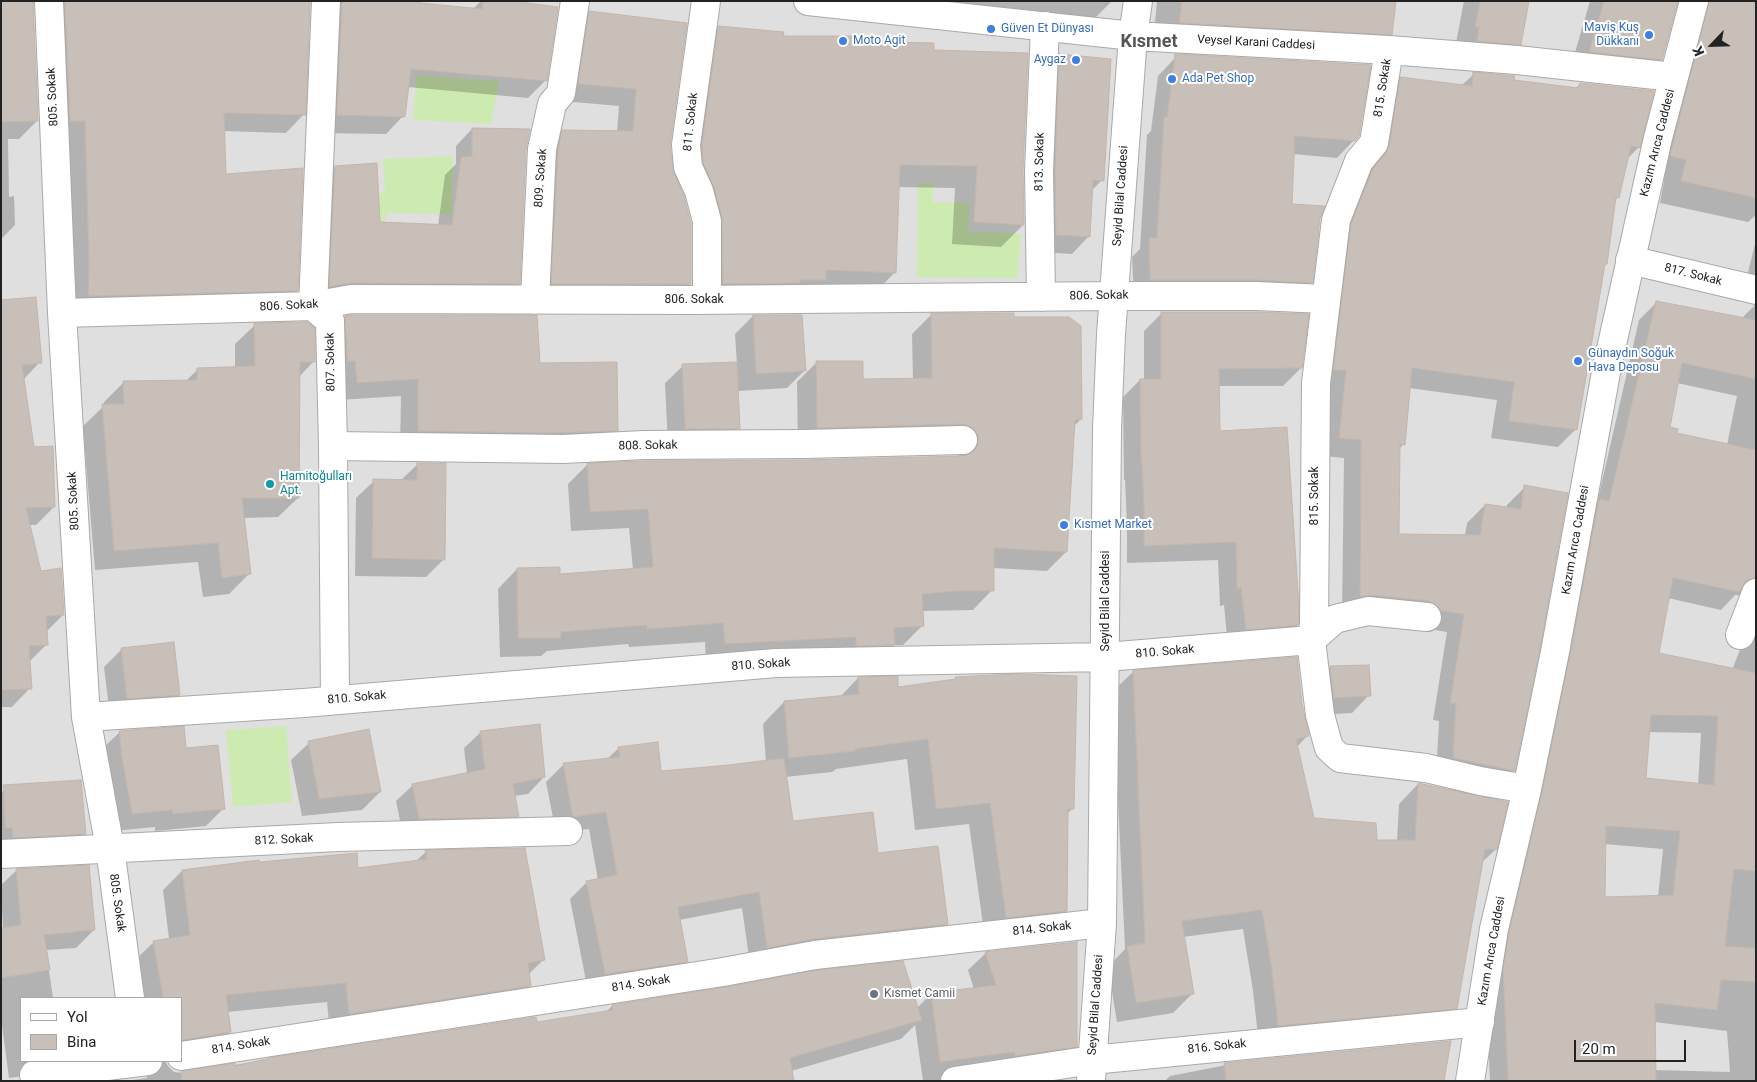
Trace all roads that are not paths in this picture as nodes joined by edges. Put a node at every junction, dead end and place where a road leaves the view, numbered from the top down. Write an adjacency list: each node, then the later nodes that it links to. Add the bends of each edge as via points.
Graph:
1 (49, 1): 20 (street, 805. Sokak)
2 (326, 1): 19 (street)
3 (575, 1): 17 (street, 809. Sokak, via 562,93 552,104 542,149)
4 (706, 1): 18 (street, 811. Sokak, via 686,146 688,167 707,221)
5 (808, 1): 8 (street, Veysel Karani Caddesi)
6 (1138, 1): 9 (street, Seyid Bilal Caddesi)
7 (1694, 1): 11 (street, Kazım Arıca Caddesi)
8 (1045, 26): 9 (street, Veysel Karani Caddesi); 15 (street, 813. Sokak, via 1039,171)
9 (1134, 36): 10 (street, Veysel Karani Caddesi); 14 (street, Seyid Bilal Caddesi)
10 (1389, 50): 11 (street, Veysel Karani Caddesi); 16 (street, 815. Sokak, via 1374,143 1359,161 1336,220)
11 (1674, 77): 12 (street, Kazım Arıca Caddesi)
12 (1630, 260): 13 (street, 817. Sokak); 30 (street, Kazım Arıca Caddesi)
13 (1756, 290)
14 (1113, 296): 15 (street, 806. Sokak); 16 (street, 806. Sokak); 27 (street, Seyid Bilal Caddesi, via 1107,430)
15 (1041, 297): 18 (street, 806. Sokak)
16 (1326, 299): 26 (street, 815. Sokak, via 1316,383)
17 (535, 300): 18 (street, 806. Sokak); 19 (street, 806. Sokak, via 351,299)
18 (707, 300)
19 (313, 306): 20 (street, 806. Sokak); 22 (street, 807. Sokak, via 330,321)
20 (62, 313): 29 (street, 805. Sokak)
21 (963, 440): 22 (street, 808. Sokak, via 563,449)
22 (333, 446): 28 (street, 807. Sokak)
23 (1756, 593): 25 (street)
24 (1427, 617): 26 (street, via 1368,611 1335,618)
25 (1740, 635)
26 (1312, 640): 27 (street, 810. Sokak); 30 (street, 815. Sokak, via 1320,715 1329,748 1340,758 1426,768)
27 (1106, 657): 28 (street, 810. Sokak, via 776,663); 34 (street, Seyid Bilal Caddesi)
28 (335, 700): 29 (street, 810. Sokak)
29 (86, 717): 32 (street, 805. Sokak)
30 (1527, 789): 36 (street, Kazım Arıca Caddesi, via 1494,929)
31 (568, 830): 32 (street, 812. Sokak)
32 (110, 848): 33 (street, 812. Sokak); 35 (street, 805. Sokak)
33 (1, 854)
34 (1102, 923): 37 (street, 814. Sokak, via 814,955); 39 (street, Seyid Bilal Caddesi)
35 (130, 997)
36 (1480, 1022): 39 (street, 816. Sokak); 42 (street, Kazım Arıca Caddesi)
37 (182, 1056)
38 (141, 1066): 40 (street)
39 (1091, 1070): 41 (street, 816. Sokak)
40 (34, 1074)
41 (955, 1081)
42 (1470, 1081)

